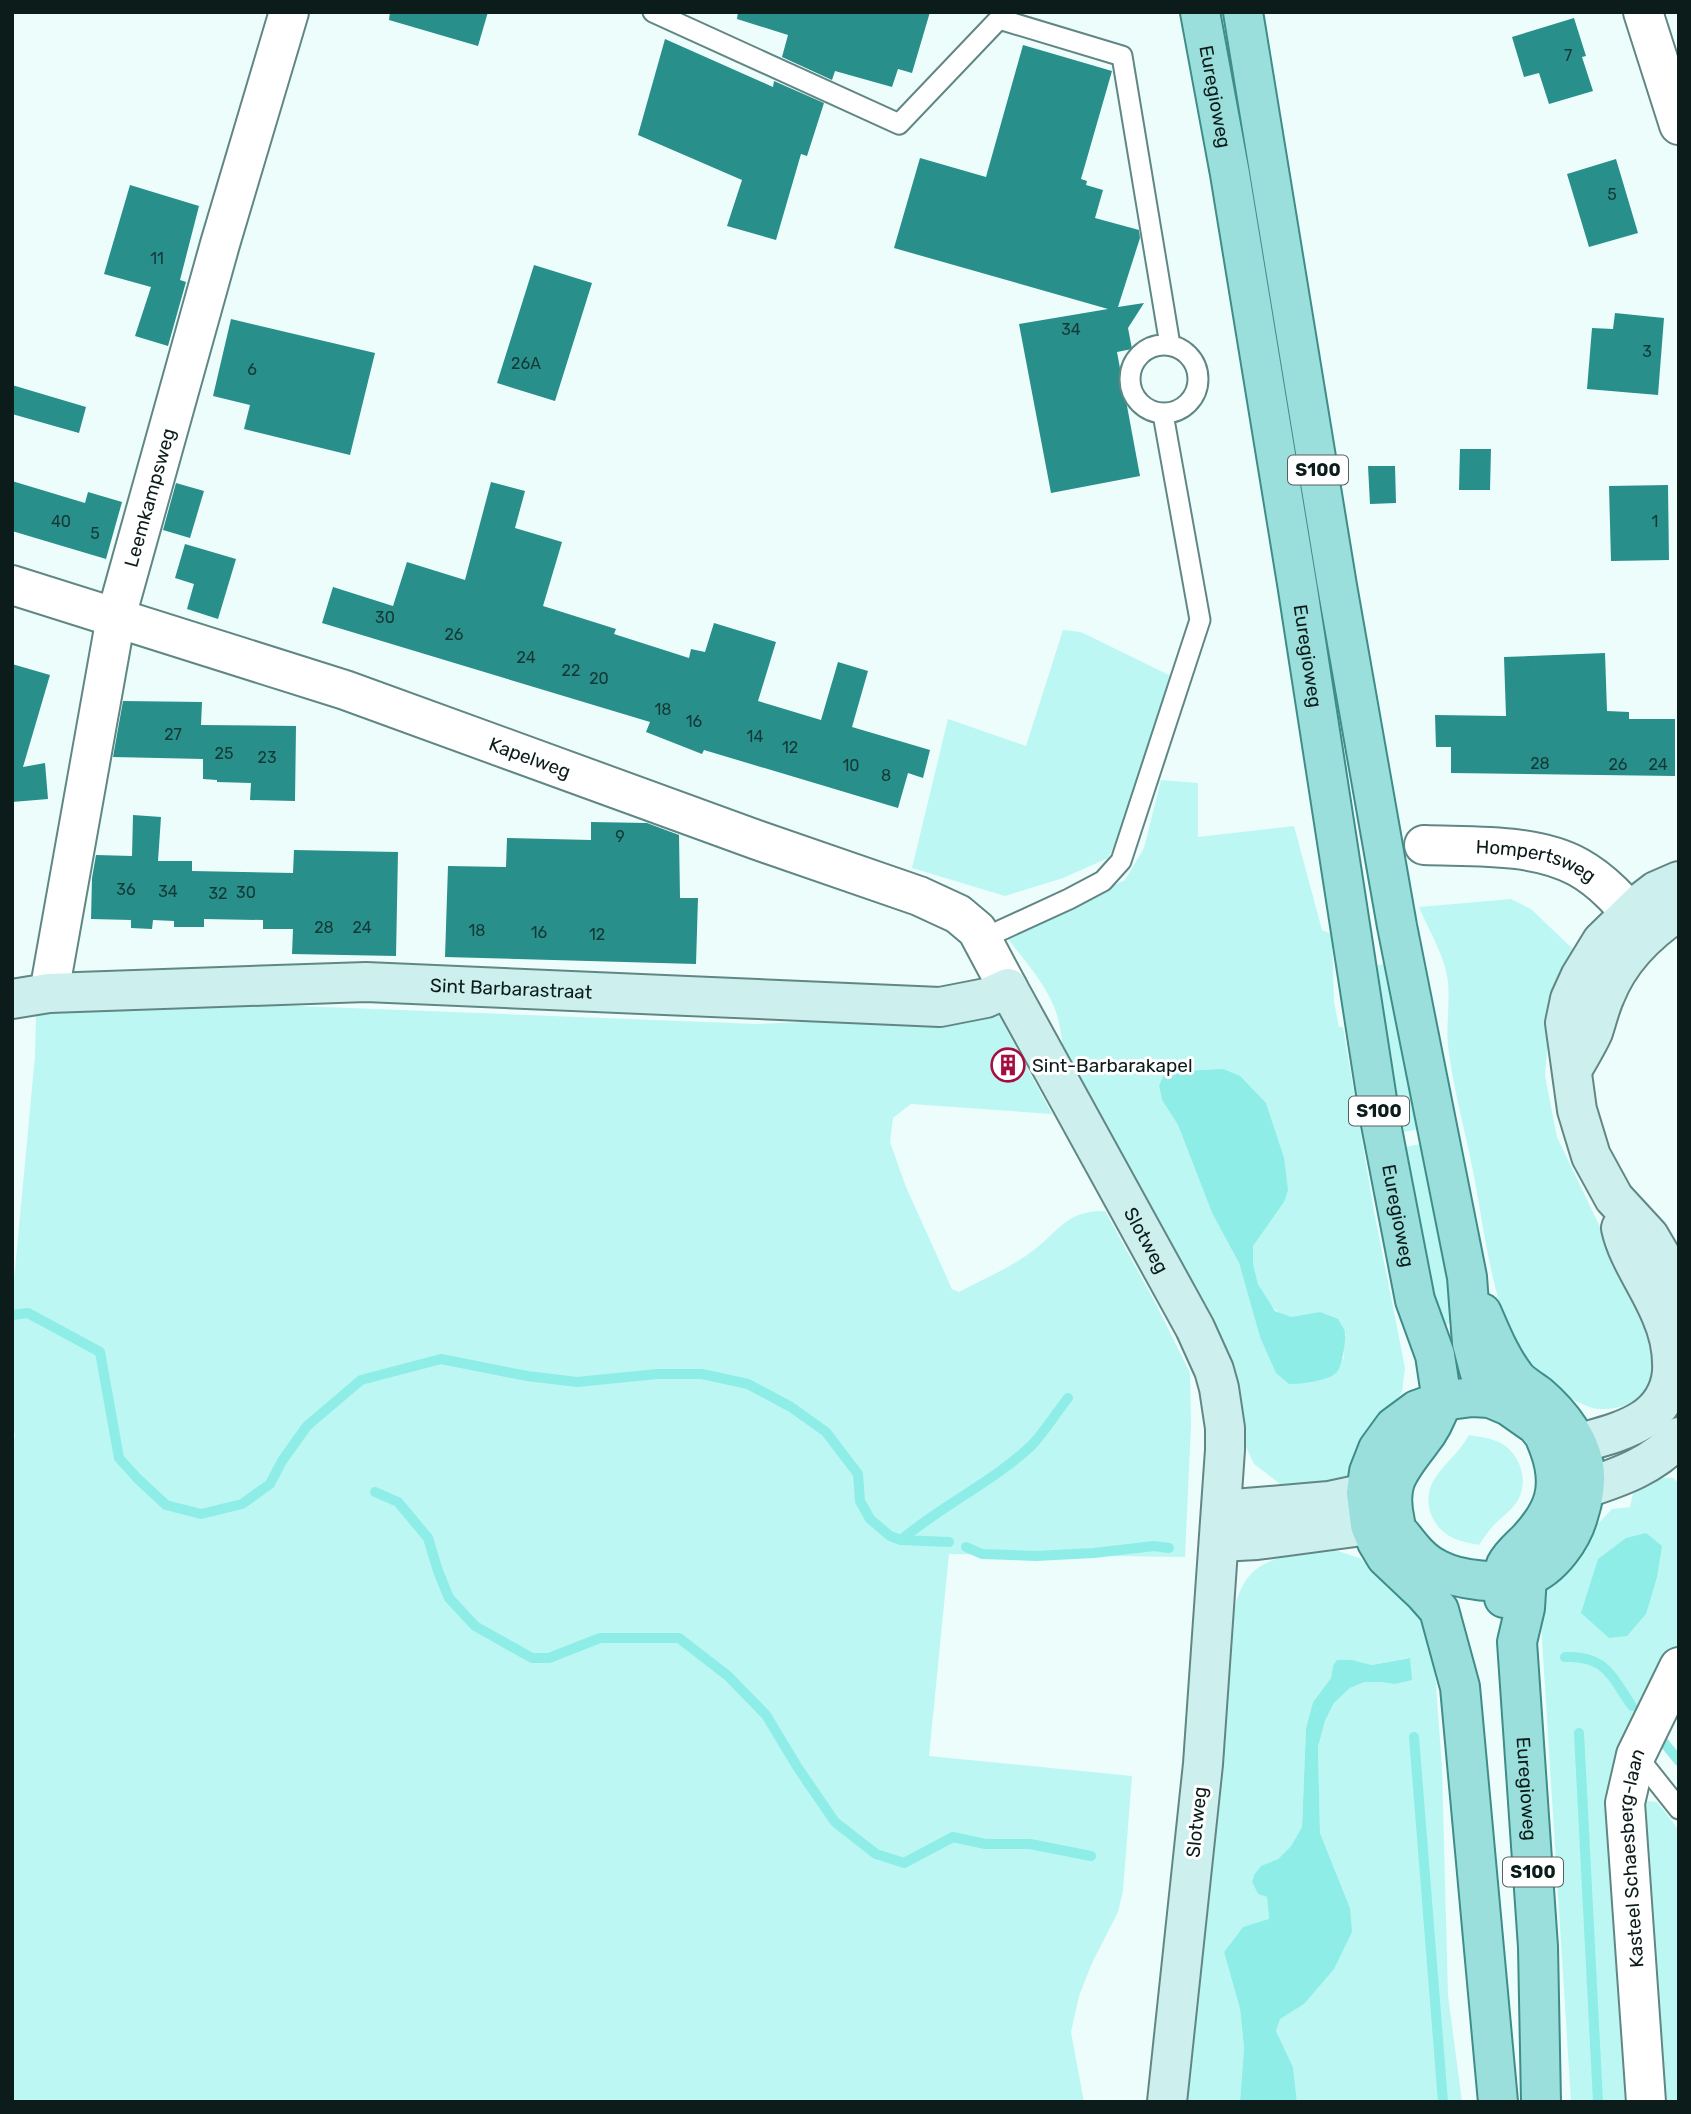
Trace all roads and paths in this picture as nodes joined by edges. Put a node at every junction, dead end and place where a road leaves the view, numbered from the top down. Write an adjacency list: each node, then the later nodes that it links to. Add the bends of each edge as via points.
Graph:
1 (289, 12): 11 (street, Leemkampsweg)
2 (653, 12): 6 (lane, via 899,124)
3 (1200, 12): 23 (main road, Euregioweg / S100, via 1297,583 1380,1119 1415,1300 1414,1355)
4 (1243, 12): 22 (main road, Euregioweg / S100, via 1394,913 1467,1277 1506,1364)
5 (1643, 12): 7 (street)
6 (1000, 16): 8 (lane, via 1122,56)
7 (1679, 125)
8 (1170, 345): 9 (lane, via 1190,356 1199,377 1198,389 1185,407); 9 (lane, via 1148,349 1139,356 1130,376 1130,387 1142,406)
9 (1163, 414): 16 (lane, via 1200,620 1121,861 1103,881)
10 (12, 585): 11 (street, Kapelweg)
11 (116, 617): 16 (street, Kapelweg, via 345,690 919,896 958,914); 18 (street, Leemkampsweg)
12 (1424, 845): 15 (street, Hompertsweg, via 1513,849 1564,860 1605,887)
13 (1679, 881): 15 (street, via 1656,891)
14 (1679, 911): 15 (street)
15 (1639, 923): 20 (street, via 1611,931 1593,953 1570,999 1565,1023 1584,1136)
16 (982, 939): 17 (street, Kapelweg)
17 (1008, 988): 18 (street, Sint Barbarastraat, via 986,998 940,1007 366,982); 29 (street, Slotweg, via 1214,1370 1225,1427)
18 (49, 993): 19 (street, Sint Barbarastraat)
19 (12, 999)
20 (1614, 1198): 21 (street, via 1649,1236); 24 (street, via 1624,1244 1661,1315 1670,1343 1670,1386 1662,1403)
21 (1679, 1287)
22 (1504, 1390): 23 (main road); 25 (main road, via 1552,1407 1567,1425)
23 (1430, 1406): 28 (main road, via 1394,1427 1378,1449 1369,1472)
24 (1645, 1419): 25 (street, via 1620,1432); 26 (street)
25 (1564, 1447): 27 (main road, via 1584,1465); 31 (main road, via 1555,1464 1550,1510 1510,1559)
26 (1675, 1449): 27 (street)
27 (1586, 1489): 31 (main road, via 1576,1527 1561,1548 1542,1568)
28 (1377, 1513): 29 (street, via 1257,1540); 30 (main road, via 1426,1562); 33 (main road, S100, via 1377,1542 1386,1557 1439,1610)
29 (1221, 1526): 36 (street, Slotweg, via 1203,1764)
30 (1458, 1577): 31 (main road); 33 (main road, S100, via 1469,1631)
31 (1514, 1578): 38 (main road, Euregioweg / S100, via 1505,1611 1517,1642 1538,1947)
32 (1679, 1667): 34 (street, Kasteel Schaesberg-laan)
33 (1460, 1687): 37 (main road, S100)
34 (1636, 1755): 35 (lane); 39 (street, Kasteel Schaesberg-laan, via 1625,1803)
35 (1679, 1809)
36 (1167, 2102)
37 (1498, 2102)
38 (1541, 2102)
39 (1646, 2102)

